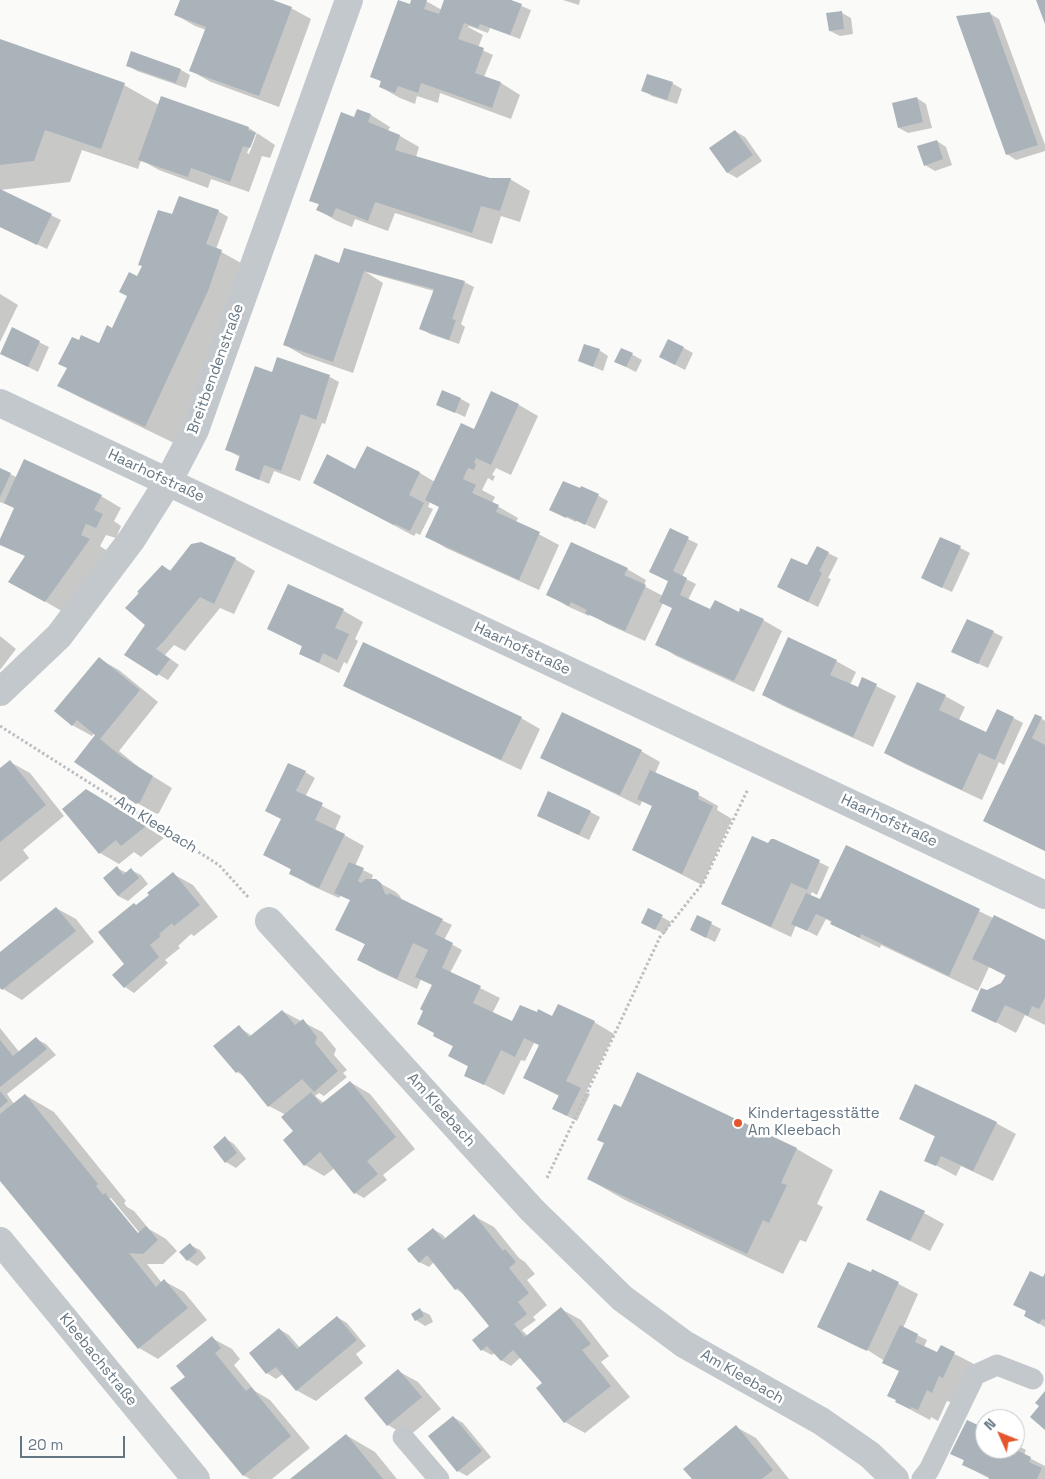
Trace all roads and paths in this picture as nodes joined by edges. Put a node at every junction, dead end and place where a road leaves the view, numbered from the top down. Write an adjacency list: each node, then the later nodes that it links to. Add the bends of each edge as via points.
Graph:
1 (349, 0): 3 (street, Breitbendenstraße, via 195,430)
2 (0, 403): 3 (street, Haarhofstraße)
3 (168, 482): 4 (street, Breitbendenstraße, via 132,540 59,636); 6 (street, Haarhofstraße)
4 (0, 692)
5 (0, 726): 8 (path, Am Kleebach, via 219,865)
6 (762, 762): 7 (street, Haarhofstraße); 9 (path, via 703,883 660,937)
7 (1045, 895)
8 (270, 921): 9 (street, Am Kleebach)
9 (532, 1210): 15 (street, Am Kleebach, via 622,1298 676,1338 870,1455)
10 (0, 1241): 13 (street, Kleebachstraße)
11 (1033, 1379): 16 (lane, via 997,1365 975,1375)
12 (403, 1437): 14 (lane)
13 (196, 1479)
14 (439, 1479)
15 (895, 1479)
16 (922, 1479)

